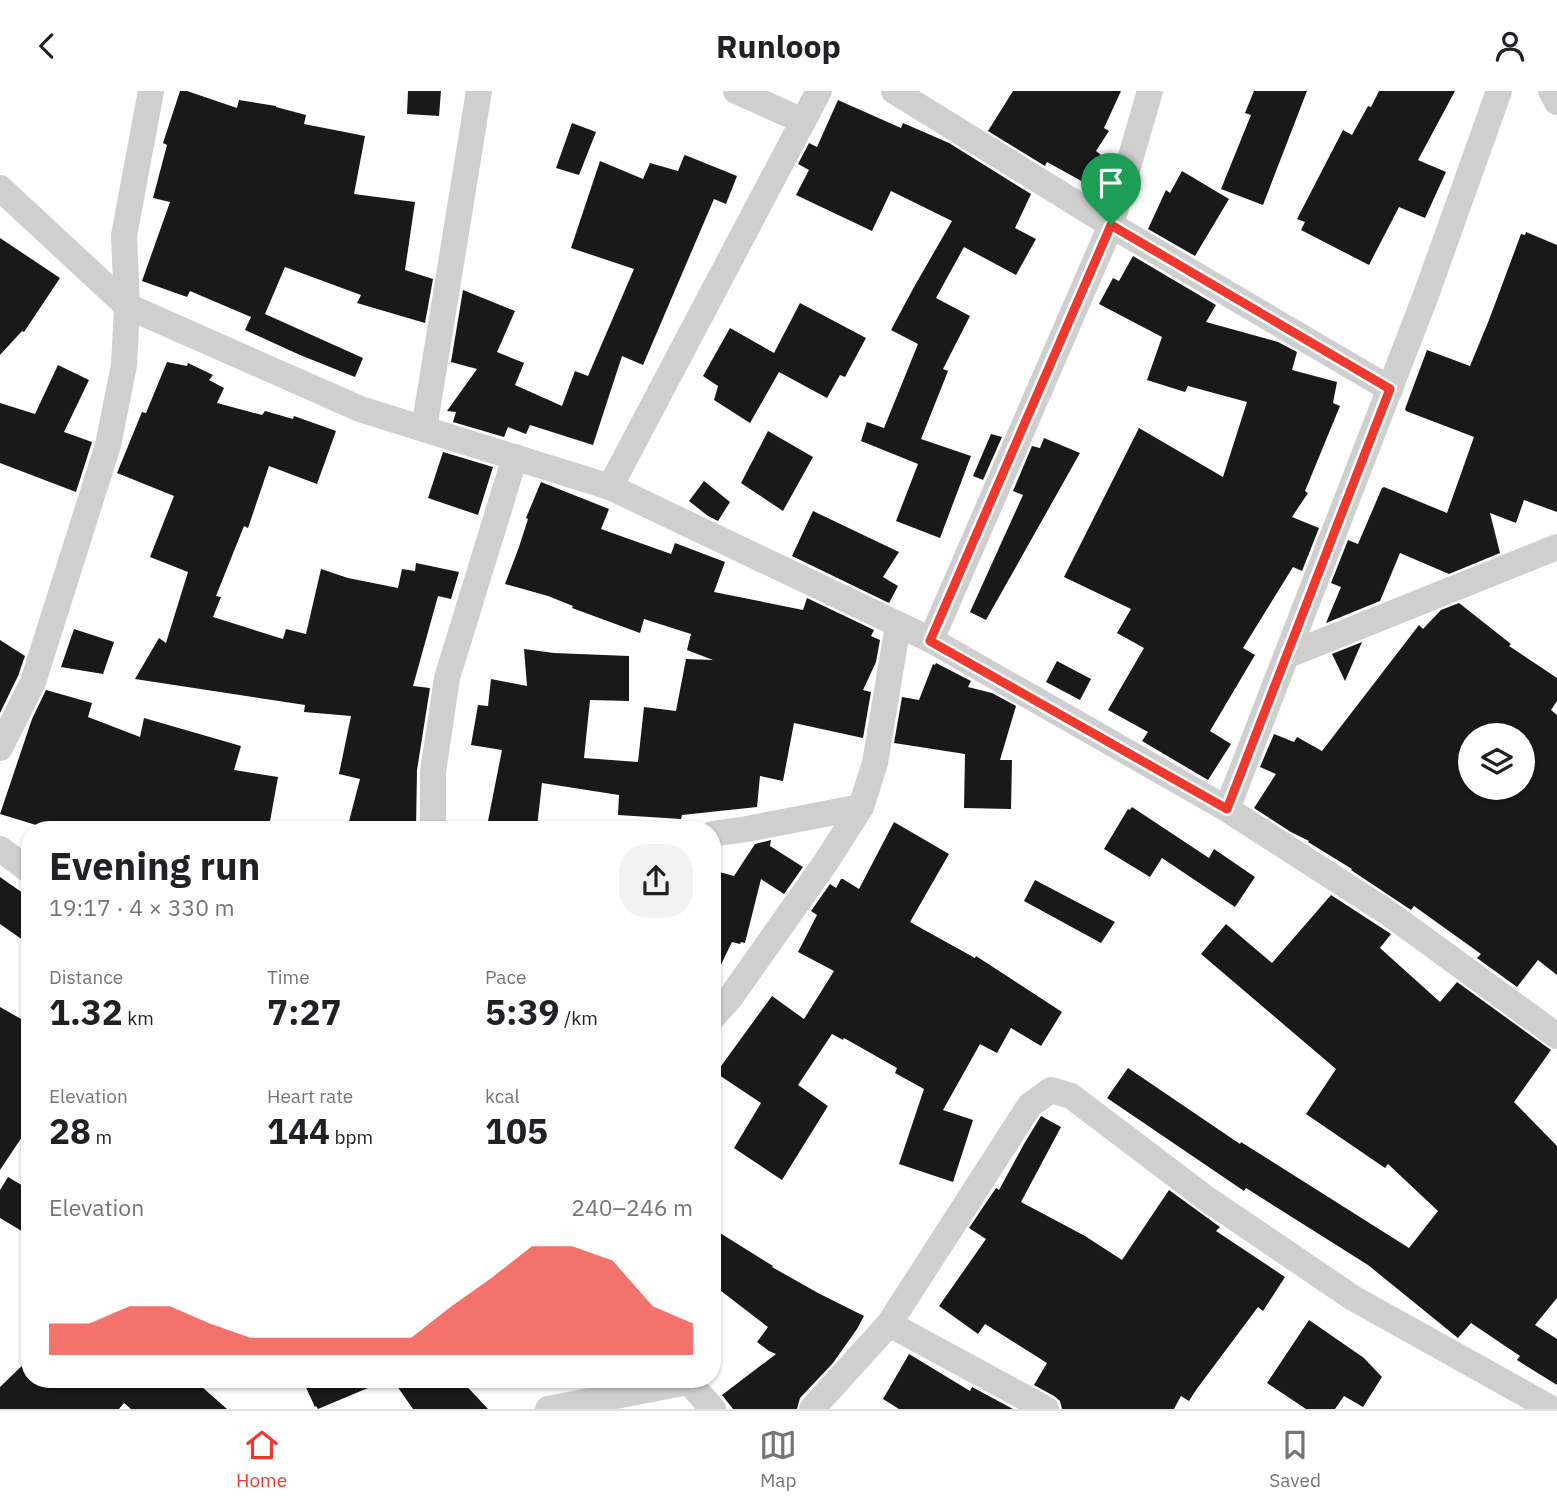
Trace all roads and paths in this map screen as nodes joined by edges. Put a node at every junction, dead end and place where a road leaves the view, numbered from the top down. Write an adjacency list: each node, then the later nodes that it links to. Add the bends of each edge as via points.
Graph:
1 (151, 91): 13 (street, via 124,236)
2 (479, 91): 15 (street)
3 (736, 91): 10 (street)
4 (819, 91): 10 (street)
5 (894, 91): 12 (street)
6 (1150, 91): 12 (street)
7 (1499, 91): 14 (street)
8 (1551, 91): 9 (street)
9 (1557, 102)
10 (803, 121): 17 (street)
11 (0, 188): 13 (street)
12 (1111, 225): 14 (street); 20 (street)
13 (127, 306): 15 (street, via 360,409); 22 (street, via 124,365 108,445 33,682)
14 (1390, 389): 21 (street)
15 (424, 429): 16 (street)
16 (515, 457): 17 (street); 25 (street, via 447,678 433,772)
17 (610, 487): 19 (street)
18 (1557, 547): 21 (street)
19 (898, 625): 20 (street); 23 (street, via 874,763)
20 (930, 641): 24 (street)
21 (1286, 656): 24 (street)
22 (0, 748)
23 (861, 807): 26 (street); 29 (street)
24 (1227, 809): 30 (street)
25 (433, 821)
26 (721, 833)
27 (0, 849): 28 (street)
28 (21, 864)
29 (721, 1008)
30 (1552, 1022)
31 (889, 1324): 36 (street); 37 (street); 38 (street, via 1030,1105 1051,1090 1071,1096 1207,1199 1353,1298)
32 (649, 1388): 34 (street)
33 (694, 1388): 35 (street)
34 (548, 1409)
35 (713, 1409)
36 (812, 1409)
37 (1046, 1409)
38 (1552, 1409)

